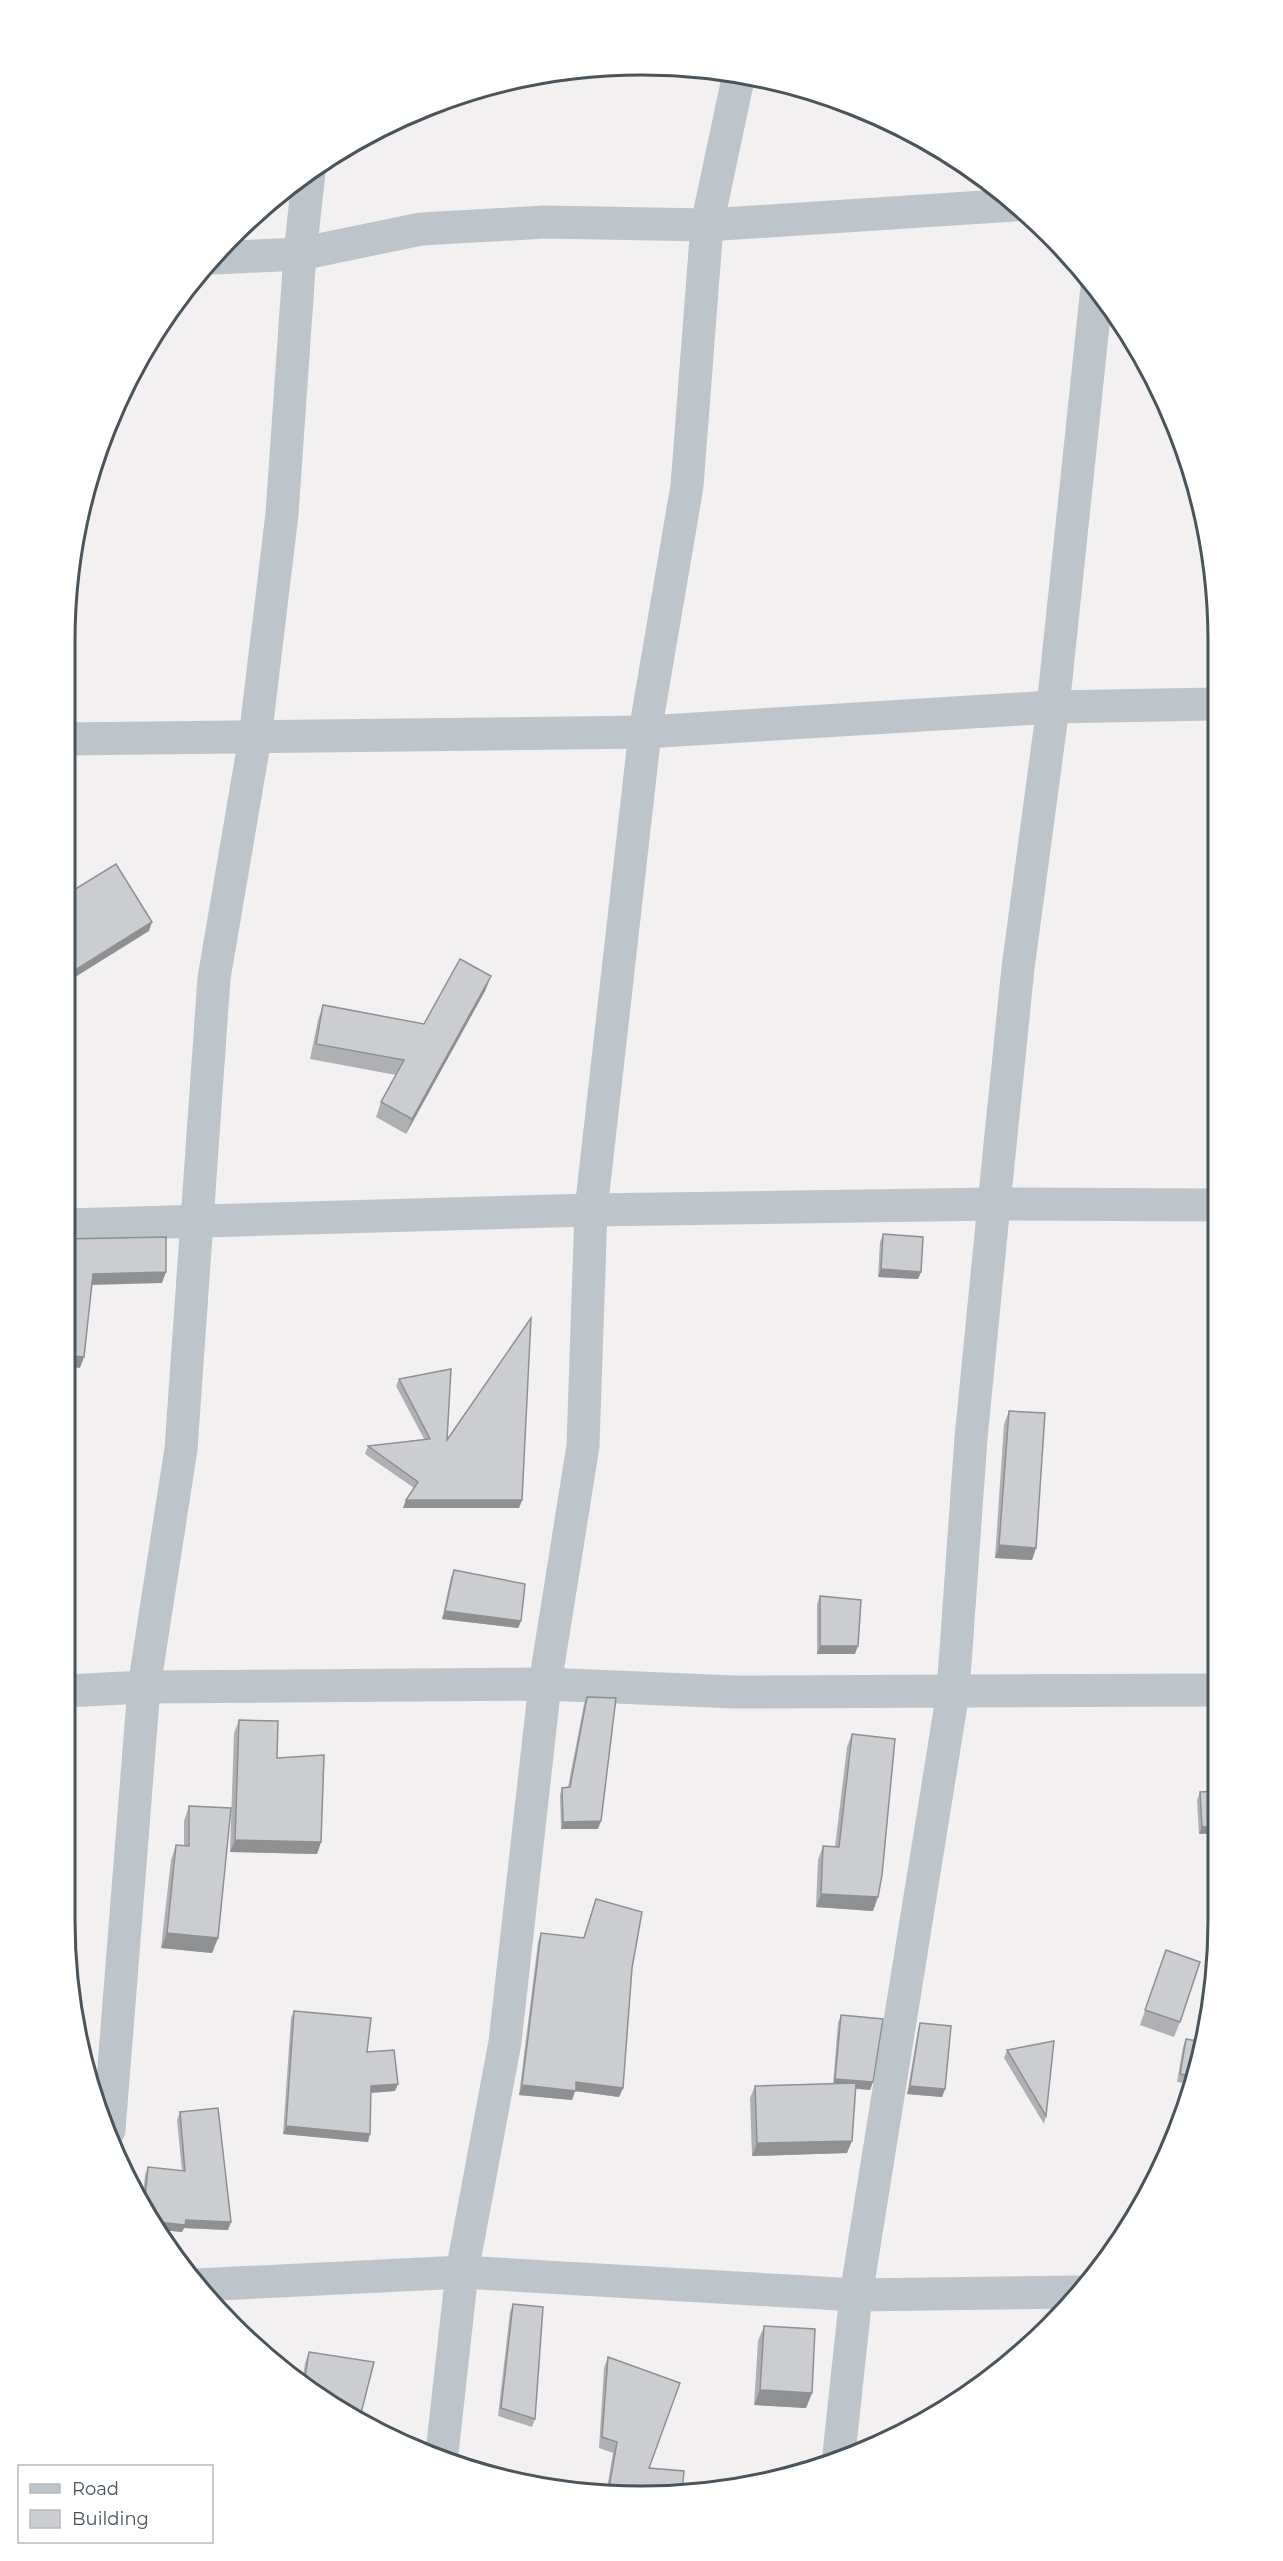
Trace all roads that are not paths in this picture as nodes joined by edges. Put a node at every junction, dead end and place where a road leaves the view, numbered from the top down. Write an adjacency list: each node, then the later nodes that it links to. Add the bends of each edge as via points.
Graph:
1 (737, 84): 4 (street)
2 (308, 184): 5 (street)
3 (1003, 206): 4 (street)
4 (707, 225): 5 (street, via 546,222 421,229); 10 (street, via 687,486)
5 (300, 254): 6 (street); 11 (street, via 282,514)
6 (226, 257)
7 (1094, 302): 9 (street)
8 (1208, 704): 9 (street)
9 (1053, 707): 10 (street); 13 (street, via 1018,968)
10 (645, 732): 11 (street); 15 (street)
11 (255, 738): 12 (street); 16 (street, via 214,978)
12 (75, 739)
13 (994, 1204): 14 (street); 15 (street); 22 (street, via 971,1438)
14 (1208, 1205)
15 (591, 1210): 16 (street); 18 (street, via 582,1446)
16 (197, 1222): 17 (street); 19 (street, via 181,1449)
17 (75, 1225)
18 (545, 1684): 19 (street); 22 (street, via 734,1692); 24 (street, via 505,2042)
19 (144, 1687): 20 (street); 23 (street)
20 (75, 1690)
21 (1208, 1690): 22 (street)
22 (953, 1692): 27 (street)
23 (110, 2115)
24 (462, 2272): 25 (street); 27 (street); 28 (street)
25 (209, 2284)
26 (1068, 2292): 27 (street)
27 (856, 2295): 29 (street)
28 (442, 2450)
29 (839, 2450)

